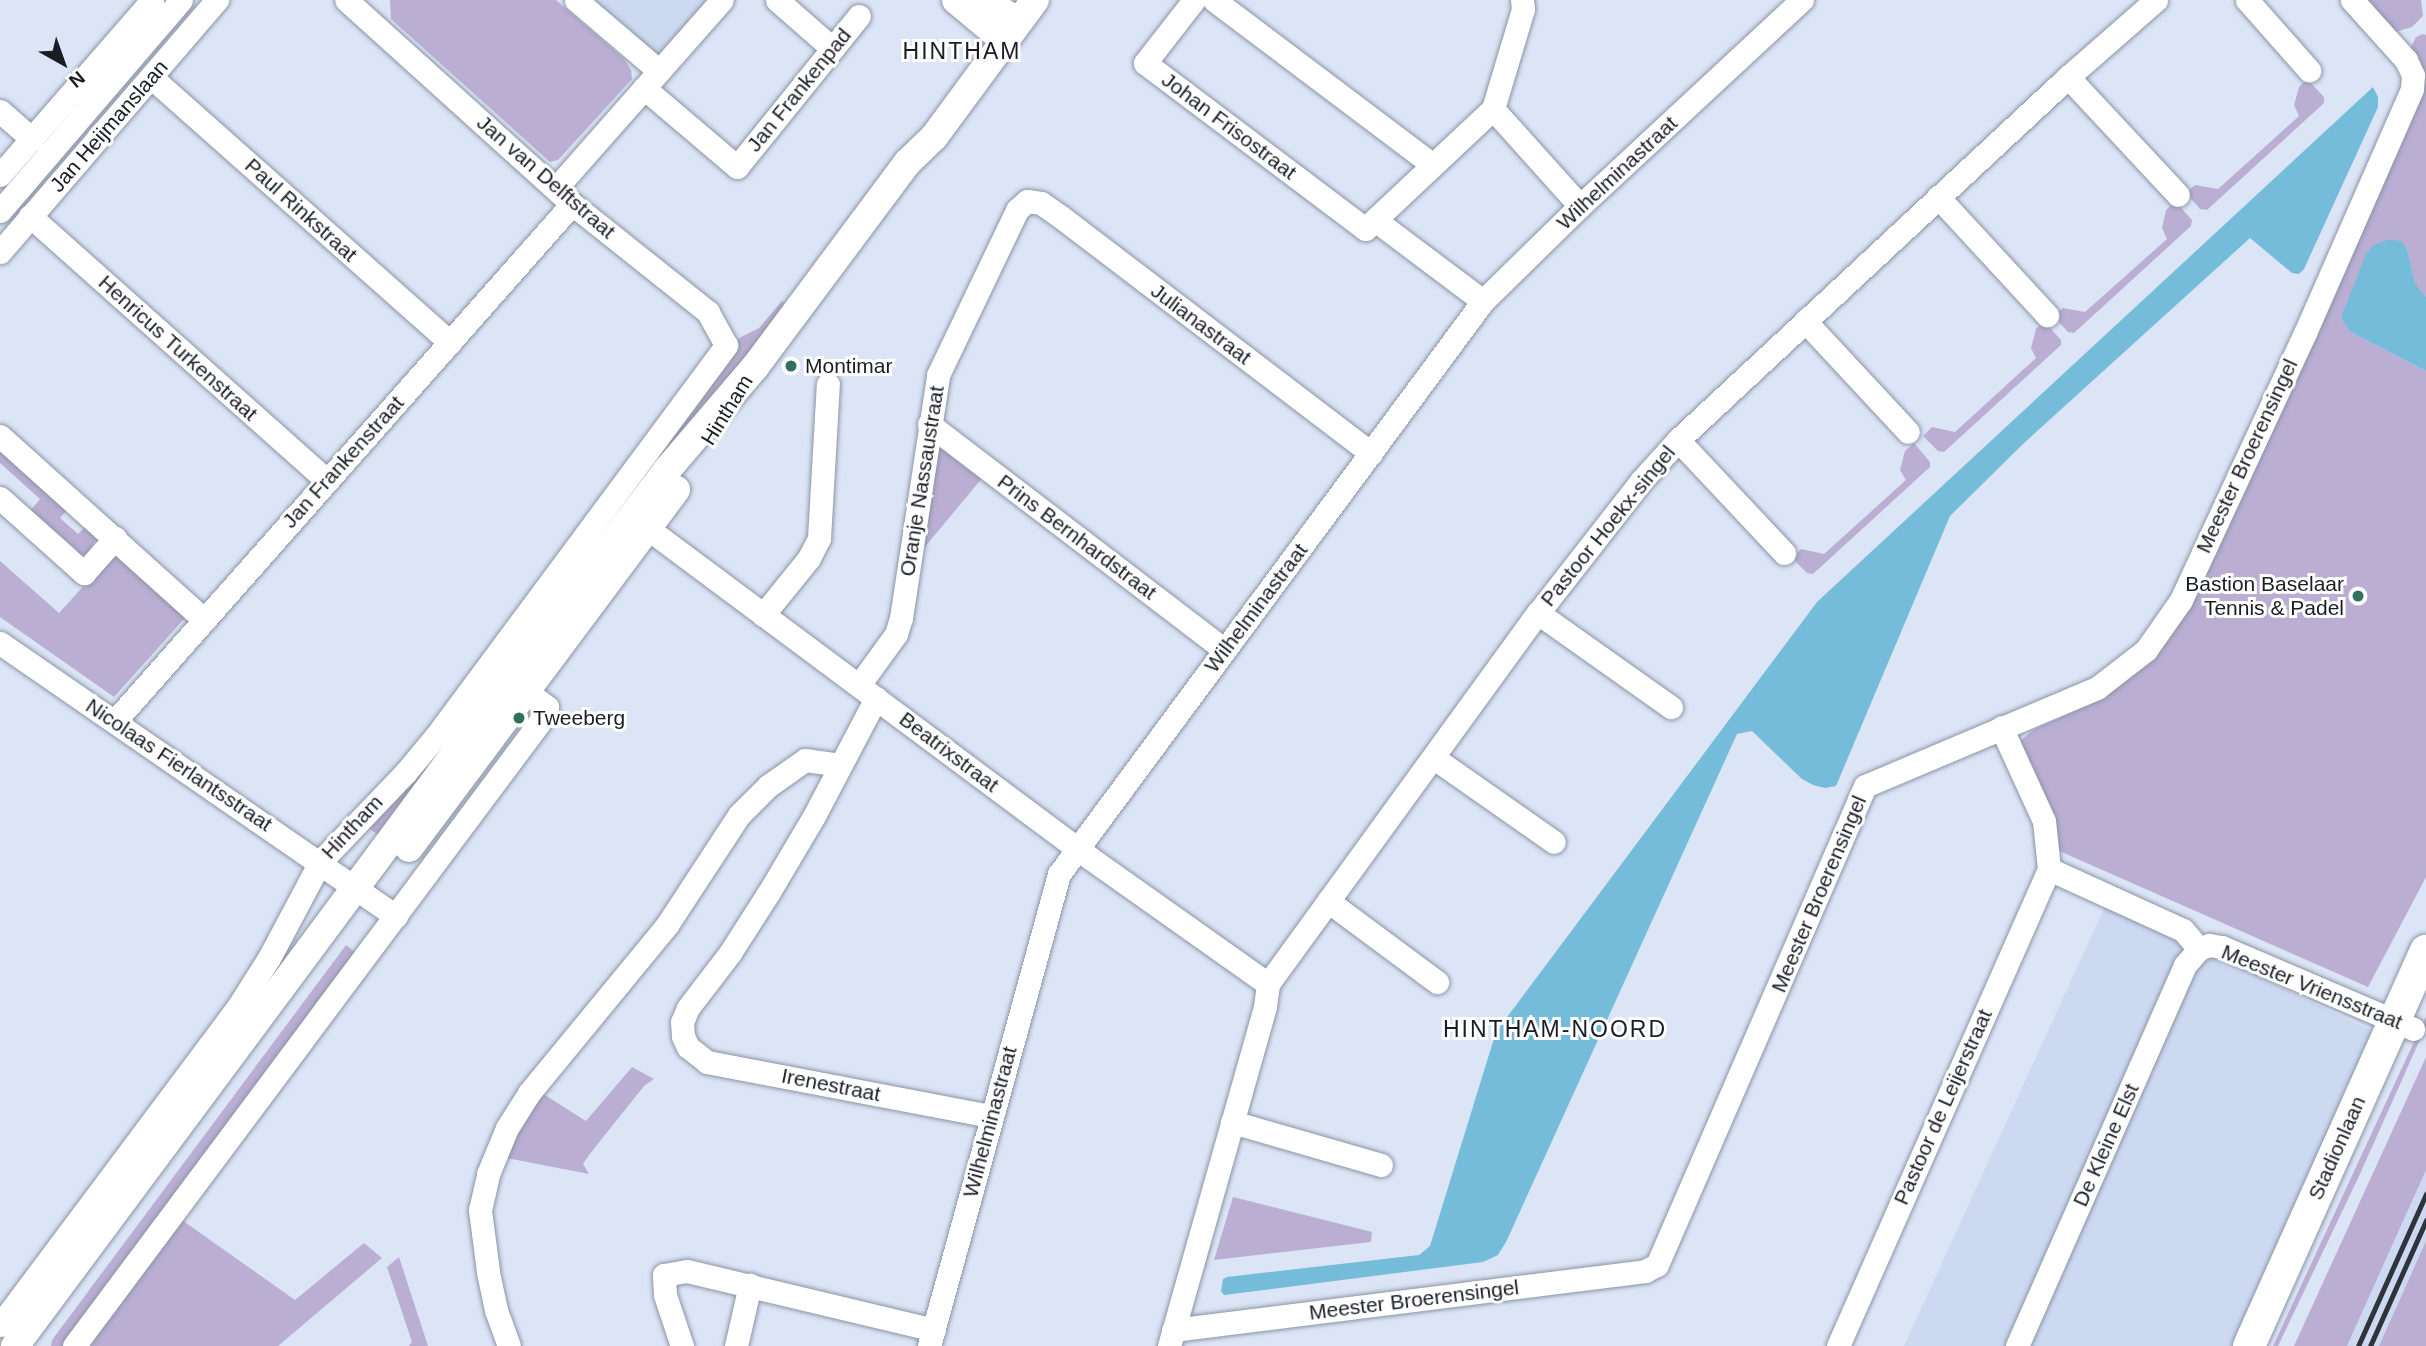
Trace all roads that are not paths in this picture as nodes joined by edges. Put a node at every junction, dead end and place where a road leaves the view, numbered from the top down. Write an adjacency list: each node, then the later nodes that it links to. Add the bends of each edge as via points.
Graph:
1 (152, 0): 26 (street)
2 (181, 0): 34 (street, Jan Heijmanslaan)
3 (217, 0): 21 (street, Jan Heijmanslaan)
4 (576, 0): 23 (street)
5 (722, 0): 23 (street, Jan Frankenstraat)
6 (777, 0): 19 (street)
7 (956, 0): 18 (street)
8 (1035, 0): 18 (street, Hintham)
9 (1194, 0): 36 (street, Johan Frisostraat, via 1145,63 1366,229)
10 (1214, 0): 27 (street)
11 (1522, 0): 24 (street)
12 (1802, 0): 33 (street, Wilhelminastraat)
13 (2155, 0): 22 (street, Pastoor Hoekx-singel)
14 (2247, 0): 20 (street)
15 (2352, 0): 63 (street, Meester Broerensingel, via 2393,44 2413,75 2412,89 2181,600 2146,650 2097,688)
16 (359, 4): 30 (street, Jan van Delftstraat)
17 (859, 16): 19 (street, Jan Frankenpad)
18 (1002, 16): 51 (street, Hintham, via 934,137 908,162 755,367 667,470)
19 (832, 49): 23 (street, Jan Frankenpad, via 737,167)
20 (2309, 70)
21 (151, 77): 35 (street, Jan Heijmanslaan); 41 (street, Paul Rinkstraat)
22 (2068, 77): 29 (street); 31 (street, Pastoor Hoekx-singel)
23 (651, 80): 30 (street, Jan Frankenstraat)
24 (1493, 108): 27 (street); 33 (street)
25 (0, 111): 26 (street)
26 (32, 139): 28 (street)
27 (1433, 165): 36 (street)
28 (0, 175)
29 (2178, 195)
30 (564, 196): 41 (street, Jan Frankenstraat); 42 (street, Jan van Delftstraat, via 708,312)
31 (1938, 197): 39 (street); 40 (street, Pastoor Hoekx-singel)
32 (1027, 201): 44 (street, Oranje Nassaustraat, via 1017,210 938,375); 48 (street, Julianastraat, via 1041,203 1061,217)
33 (1580, 206): 38 (street, Wilhelminastraat)
34 (0, 211)
35 (30, 216): 37 (street, Jan Heijmanslaan); 49 (street, Henricus Turkenstraat)
36 (1375, 220): 38 (street, Johan Frisostraat)
37 (0, 252)
38 (1483, 301): 48 (street, Wilhelminastraat)
39 (2047, 315)
40 (1805, 321): 45 (street); 47 (street, Pastoor Hoekx-singel)
41 (450, 342): 49 (street, Jan Frankenstraat)
42 (726, 345): 68 (street, Hintham, via 436,736)
43 (828, 384): 55 (street, via 818,538 809,558)
44 (929, 424): 58 (street, Prins Bernhardstraat); 59 (street, Oranje Nassaustraat, via 901,618)
45 (1908, 432)
46 (0, 436): 52 (street)
47 (1678, 440): 53 (street, Pastoor Hoekx-singel); 54 (street, Pastoor Hoekx-singel)
48 (1371, 453): 58 (street, Wilhelminastraat)
49 (327, 480): 56 (street, Jan Frankenstraat)
50 (0, 498): 52 (street, via 84,573)
51 (640, 524): 55 (street, Beatrixstraat); 60 (street, Hintham); 70 (street, Hintham)
52 (115, 538): 56 (street)
53 (1784, 553)
54 (1538, 612): 61 (street, Pastoor Hoekx-singel); 64 (street, Pastoor Hoekx-singel)
55 (763, 615): 59 (street, Beatrixstraat)
56 (204, 620): 62 (street, Jan Frankenstraat)
57 (0, 643): 62 (street, Nicolaas Fierlantsstraat)
58 (1225, 650): 67 (street, Wilhelminastraat)
59 (868, 692): 65 (street, Oranje Nassaustraat); 67 (street, Beatrixstraat)
60 (537, 699): 70 (street, Hintham); 72 (street, Hintham, via 539,723)
61 (1671, 707)
62 (115, 721): 68 (street, Nicolaas Fierlantsstraat)
63 (2001, 727): 69 (street, via 2044,821); 85 (street, Meester Broerensingel, via 1865,786 1657,1265 1645,1271)
64 (1434, 758): 66 (street); 71 (street, Pastoor Hoekx-singel)
65 (840, 765): 79 (street, Oranje Nassaustraat, via 769,892 688,1008); 88 (street, via 805,760 768,786 739,816 667,925 529,1093 507,1128 488,1174 480,1210 496,1310)
66 (1554, 842)
67 (1077, 848): 76 (street, Beatrixstraat); 80 (street, Wilhelminastraat, via 1059,874)
68 (320, 862): 70 (street, Nicolaas Fierlantsstraat); 86 (street, Hintham, via 238,1007)
69 (2049, 869): 73 (street, Meester Vriensstraat, via 2183,930); 91 (street, Pastoor de Leijerstraat)
70 (364, 894): 72 (street); 86 (street, Hintham)
71 (1328, 901): 75 (street); 76 (street, Pastoor Hoekx-singel)
72 (396, 916): 87 (street, Hintham)
73 (2199, 948): 78 (street, Meester Vriensstraat, via 2222,947); 92 (street, De Kleine Elst, via 2185,965)
74 (2426, 951): 78 (main road, Stadionlaan)
75 (1437, 982)
76 (1268, 984): 81 (street, Pastoor Hoekx-singel)
77 (2426, 1000): 78 (main road, Stadionlaan)
78 (2404, 1025): 93 (main road, Stadionlaan); 94 (main road, Stadionlaan, via 2324,1229)
79 (683, 1036): 80 (street, Irenestraat, via 688,1047 707,1062)
80 (991, 1116): 84 (street, Wilhelminastraat)
81 (1232, 1122): 82 (street); 85 (street, Pastoor Hoekx-singel)
82 (1381, 1165)
83 (750, 1285): 84 (street); 89 (street, via 687,1271 664,1275); 90 (street)
84 (932, 1338)
85 (1171, 1338)
86 (16, 1339)
87 (74, 1346)
88 (509, 1346)
89 (682, 1346)
90 (736, 1346)
91 (1838, 1346)
92 (2017, 1346)
93 (2249, 1346)
94 (2267, 1346)

